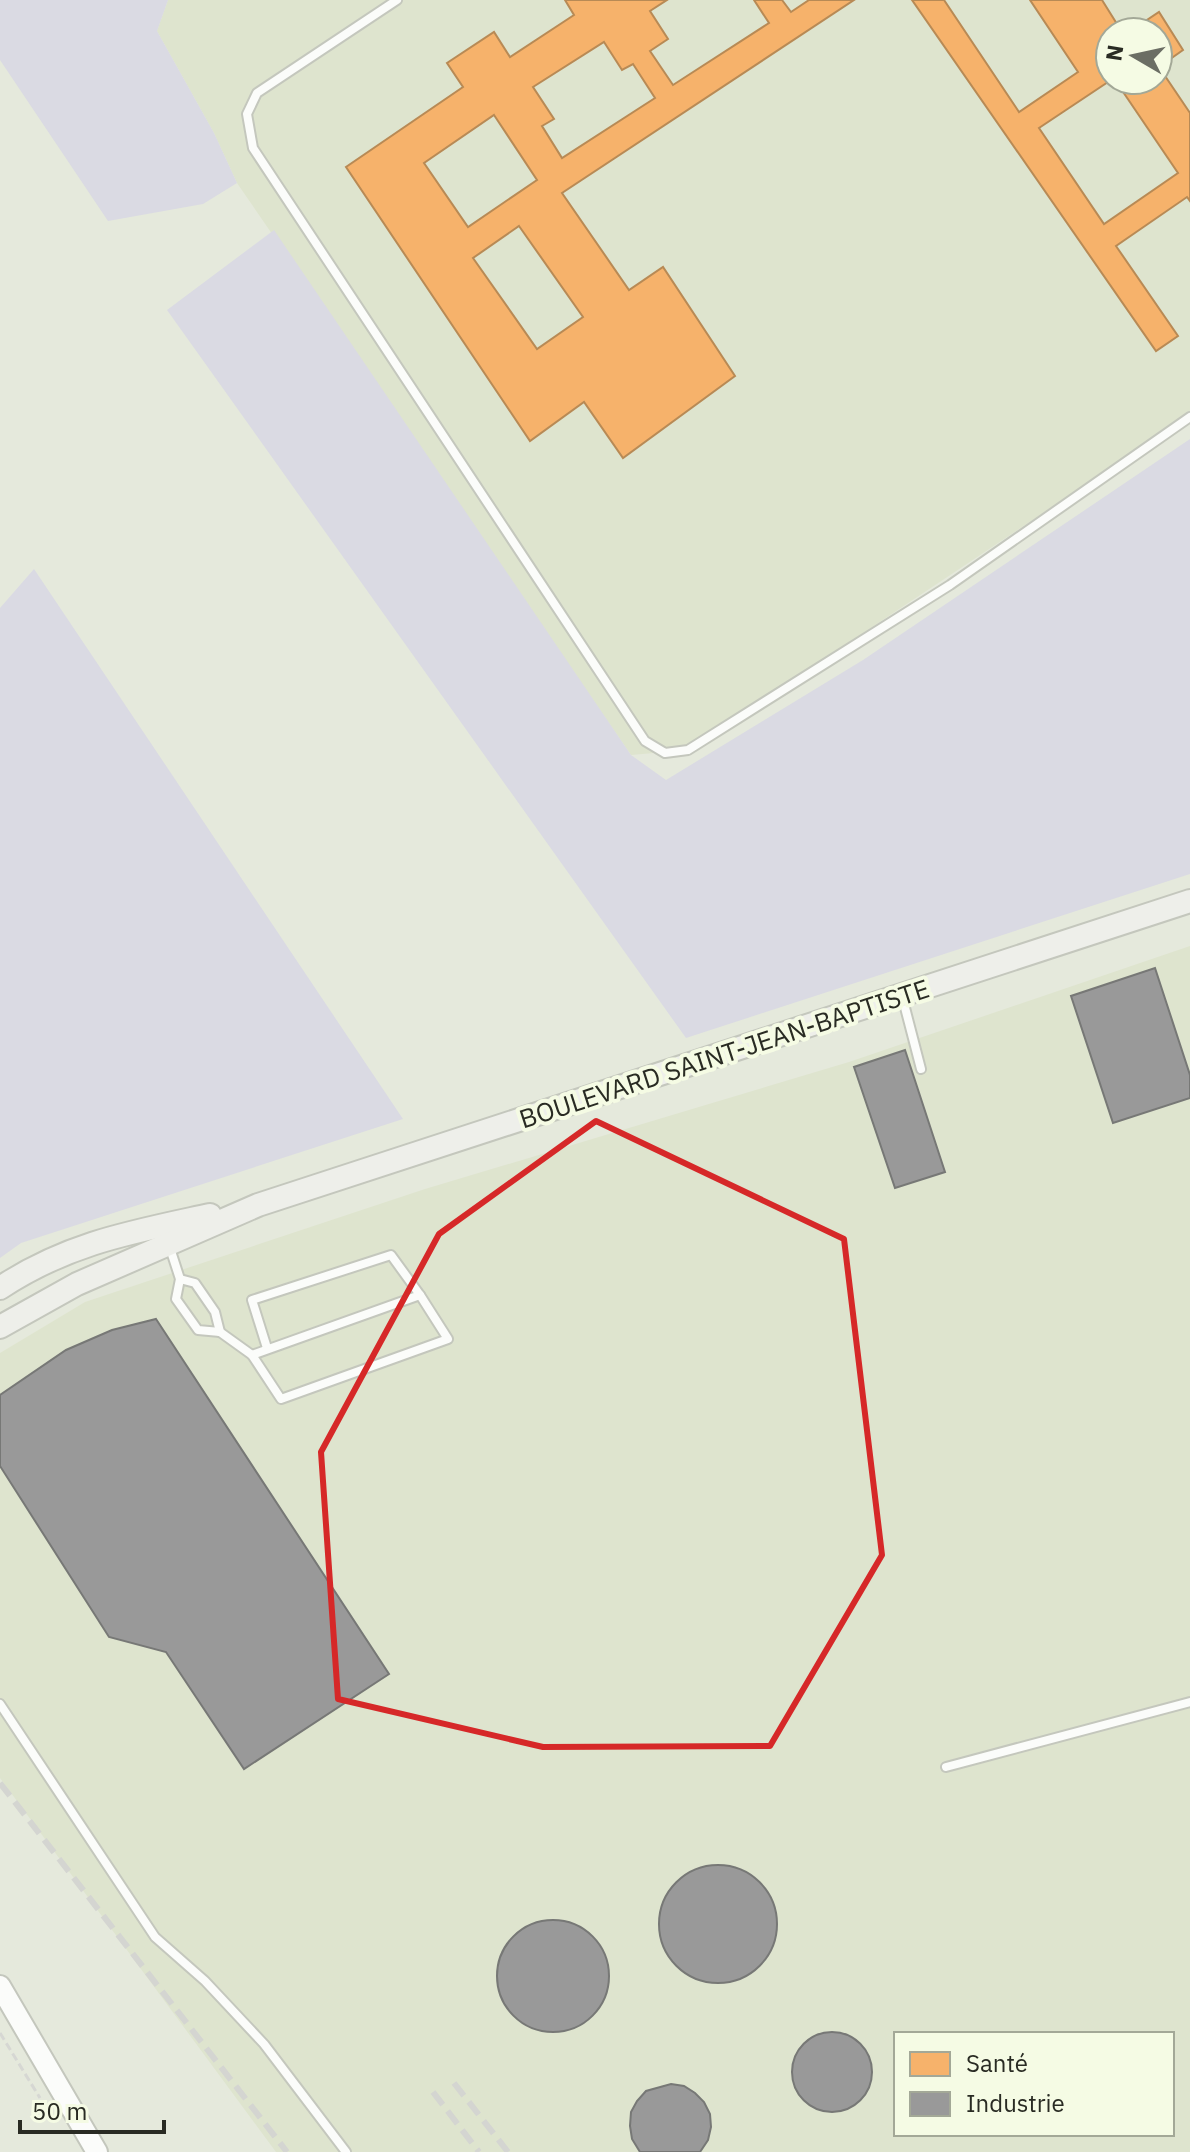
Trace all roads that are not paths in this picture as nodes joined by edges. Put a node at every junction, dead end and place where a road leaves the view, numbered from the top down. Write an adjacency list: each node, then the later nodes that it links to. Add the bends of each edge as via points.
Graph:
1 (397, 0): 2 (lane, via 257,93 247,114 253,148 645,741 665,753 688,750 950,585)
2 (1190, 417)
3 (1190, 901): 4 (main road, BOULEVARD SAINT-JEAN-BAPTISTE)
4 (902, 996): 5 (lane); 6 (main road, BOULEVARD SAINT-JEAN-BAPTISTE)
5 (921, 1069)
6 (258, 1205): 7 (main road, BOULEVARD SAINT-JEAN-BAPTISTE); 9 (main road, BOULEVARD SAINT-JEAN-BAPTISTE, via 107,1237 55,1257)
7 (169, 1244): 8 (lane); 11 (main road, BOULEVARD SAINT-JEAN-BAPTISTE, via 77,1284)
8 (180, 1279): 12 (lane, via 195,1283 215,1312); 12 (lane, via 176,1299 198,1330)
9 (0, 1288)
10 (420, 1295): 13 (lane); 13 (lane, via 391,1255 252,1300); 14 (lane, via 448,1339 281,1399)
11 (0, 1327)
12 (220, 1332): 14 (lane)
13 (267, 1348): 14 (lane)
14 (252, 1355)
15 (1190, 1702): 17 (lane)
16 (0, 1704): 20 (lane, via 155,1937 264,2044)
17 (946, 1767)
18 (0, 1986): 19 (street)
19 (97, 2152)
20 (346, 2152)

